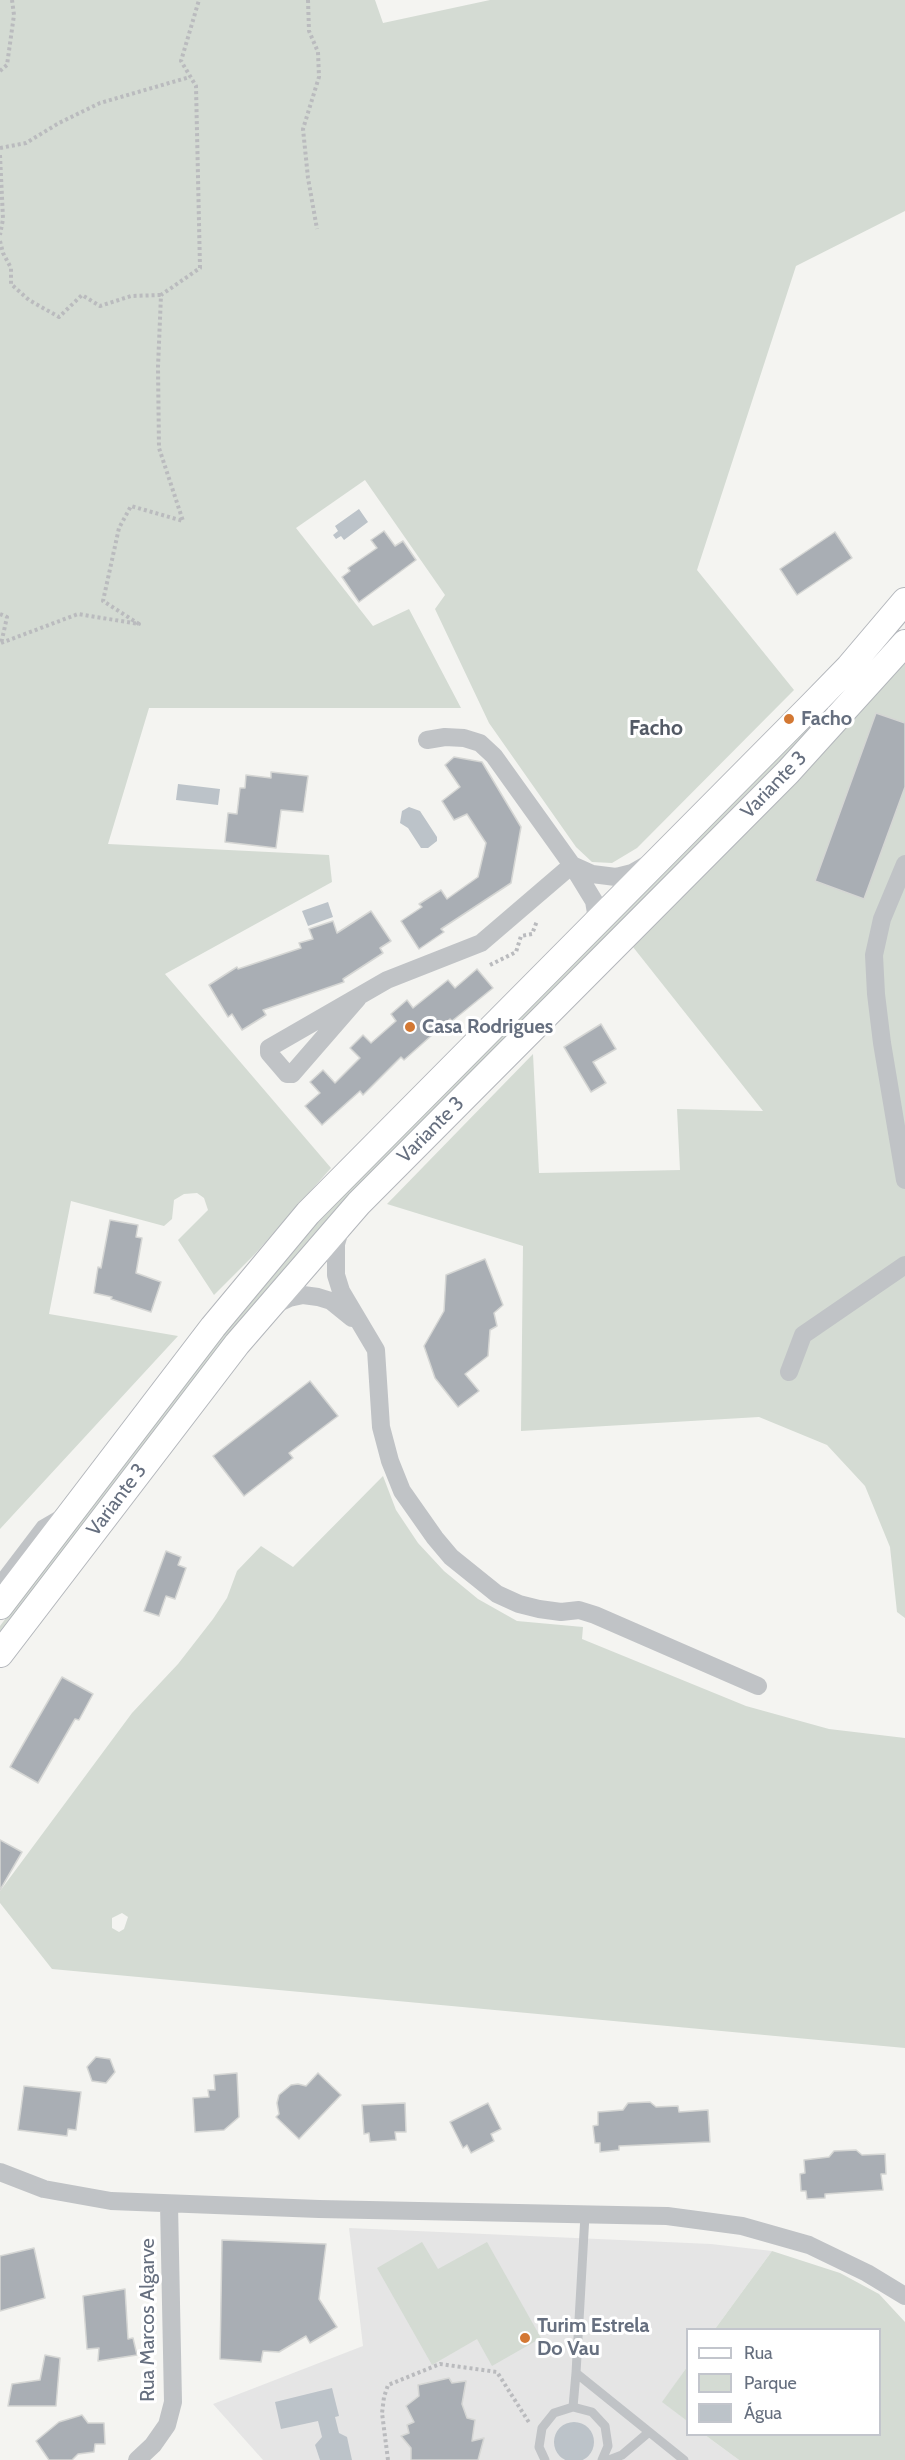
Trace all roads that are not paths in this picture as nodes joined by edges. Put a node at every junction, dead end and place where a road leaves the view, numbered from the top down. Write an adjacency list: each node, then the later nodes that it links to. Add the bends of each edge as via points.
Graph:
1 (905, 601): 4 (main road, Variante 3, via 849,667)
2 (903, 650): 11 (main road, Variante 3, via 788,772)
3 (427, 740): 6 (street, via 464,738 480,743 494,756)
4 (662, 857): 6 (street, via 616,877); 7 (main road, Variante 3)
5 (905, 864): 9 (street, via 882,919 874,955 880,1033)
6 (572, 866): 7 (street, via 594,901 596,913); 8 (street, via 481,943 387,980)
7 (590, 930): 16 (main road, Variante 3, via 308,1213 213,1328)
8 (358, 998): 8 (street, via 269,1048 269,1053 287,1074 292,1074)
9 (901, 1135): 10 (street)
10 (905, 1180)
11 (343, 1221): 13 (main road, Variante 3); 14 (street, via 336,1244 336,1275 341,1291)
12 (905, 1265): 15 (street, via 803,1335)
13 (267, 1308): 14 (street, via 303,1295 331,1300); 19 (main road, Variante 3)
14 (368, 1334): 20 (street, via 376,1350 381,1427 390,1461 402,1491 451,1557 497,1594 519,1604 595,1615)
15 (789, 1372)
16 (78, 1504): 17 (lane, via 41,1524); 18 (main road, Variante 3)
17 (0, 1579)
18 (0, 1606)
19 (0, 1654)
20 (758, 1686)
21 (0, 2172): 22 (street, via 44,2189 111,2201)
22 (169, 2204): 23 (street); 30 (street, Rua Marcos Algarve, via 173,2402 167,2425)
23 (585, 2215): 24 (street, via 667,2216 742,2226 809,2245); 25 (lane)
24 (905, 2296)
25 (576, 2373): 26 (lane); 27 (lane)
26 (612, 2402): 28 (lane); 29 (lane)
27 (573, 2407): 28 (lane); 31 (lane, via 554,2413 547,2420 539,2437)
28 (599, 2418): 32 (lane, via 608,2436)
29 (649, 2432): 33 (lane, via 622,2455); 34 (lane)
30 (137, 2460)
31 (545, 2460)
32 (602, 2460)
33 (609, 2460)
34 (684, 2460)

